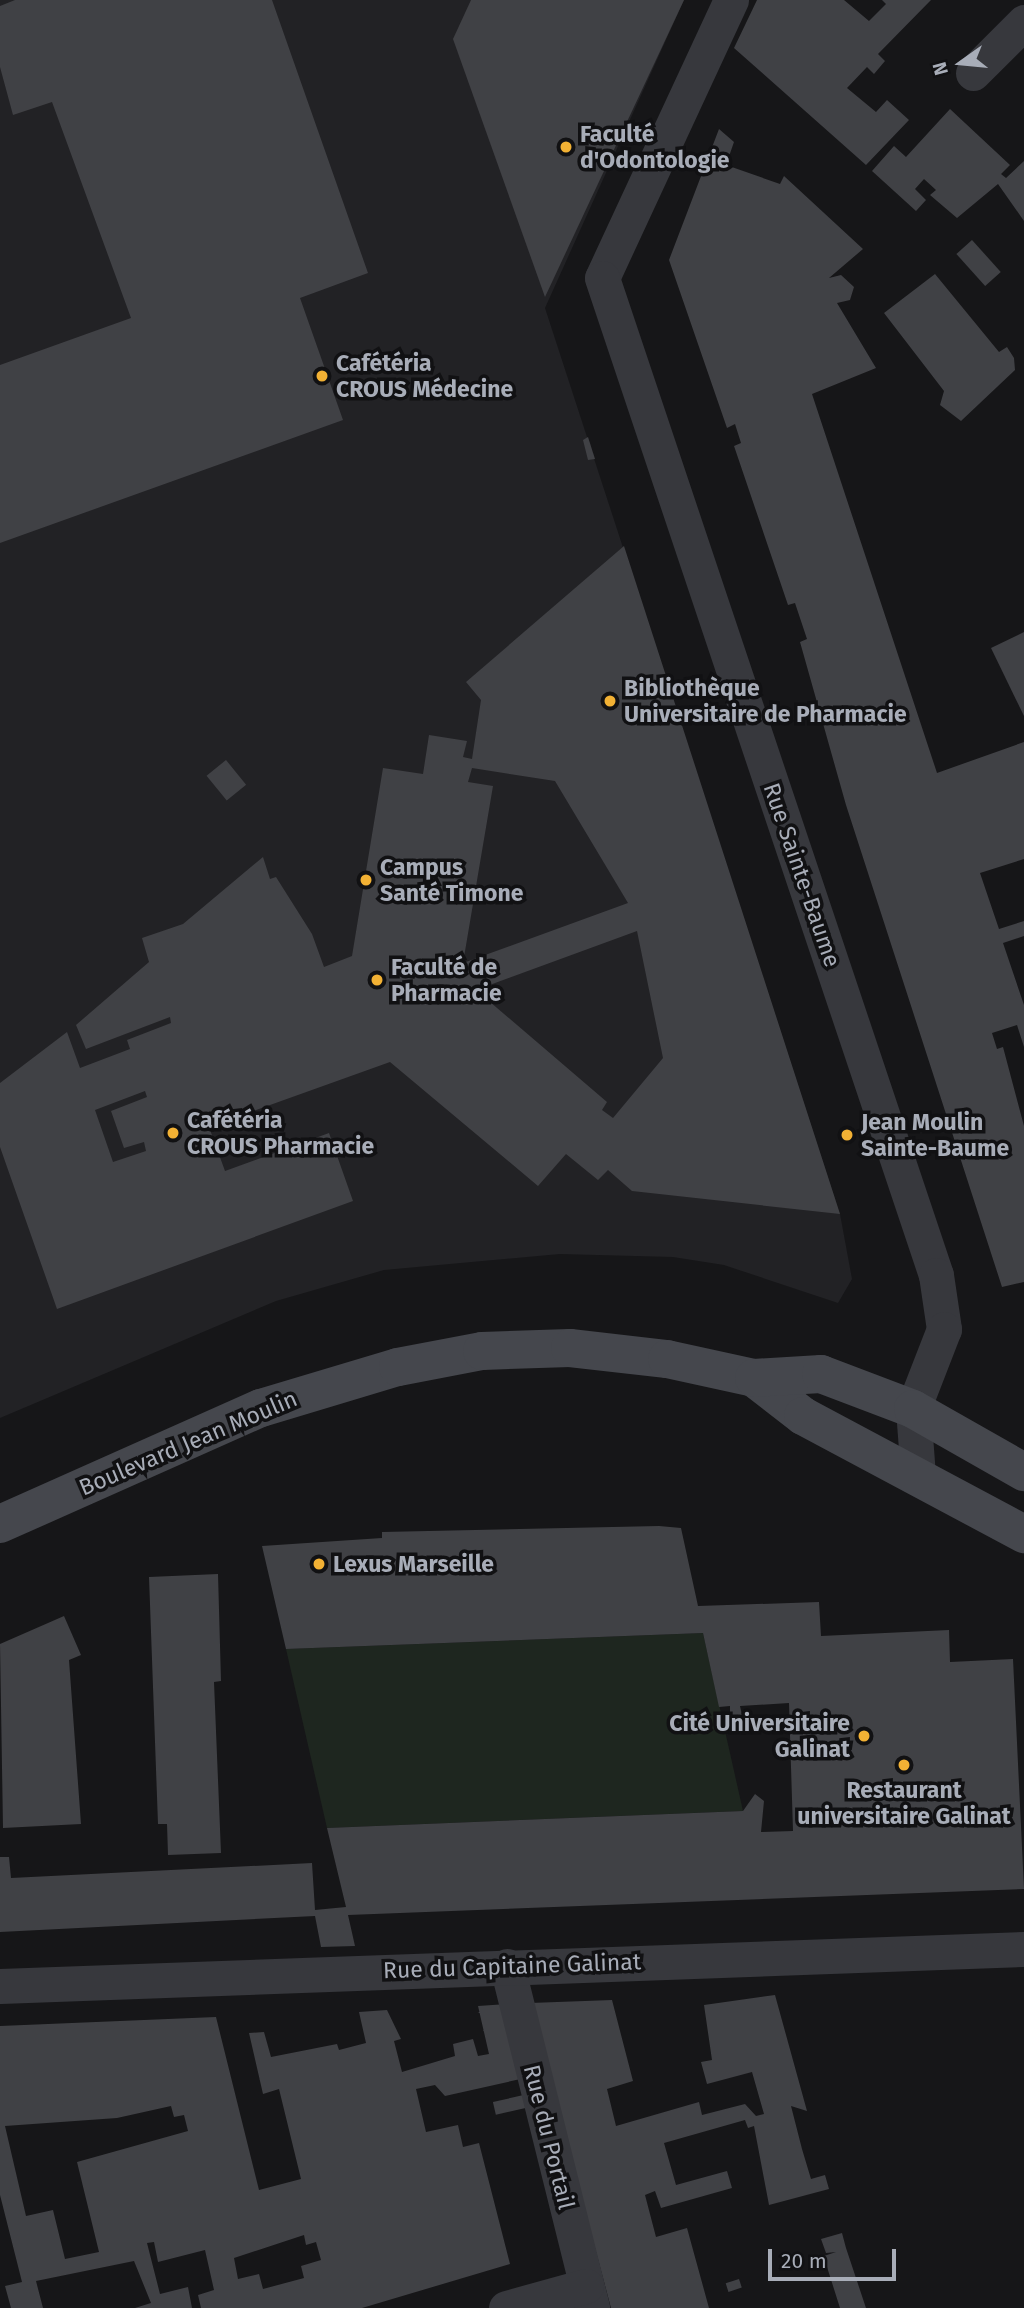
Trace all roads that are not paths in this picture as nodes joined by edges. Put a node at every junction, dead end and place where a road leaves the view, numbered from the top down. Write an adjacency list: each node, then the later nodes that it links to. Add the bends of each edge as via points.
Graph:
1 (731, 0): 5 (street, Rue Sainte-Baume, via 602,278 936,1275 944,1329)
2 (1024, 22): 3 (street)
3 (973, 73)
4 (754, 1378): 5 (main road, Boulevard Jean Moulin, via 821,1374); 7 (main road, Boulevard Jean Moulin, via 803,1416); 8 (main road, Boulevard Jean Moulin, via 667,1359 570,1348 482,1351 398,1367 261,1408)
5 (913, 1409): 6 (main road, Boulevard Jean Moulin); 7 (street, Rue Sainte-Baume)
6 (1024, 1472)
7 (918, 1476): 9 (main road, Boulevard Jean Moulin)
8 (0, 1524)
9 (1024, 1534)
10 (1024, 1949): 11 (street, Rue du Capitaine Galinat)
11 (507, 1966): 12 (street, Rue du Capitaine Galinat); 13 (street, Rue du Portail)
12 (0, 1986)
13 (589, 2297): 14 (street)
14 (506, 2308)

